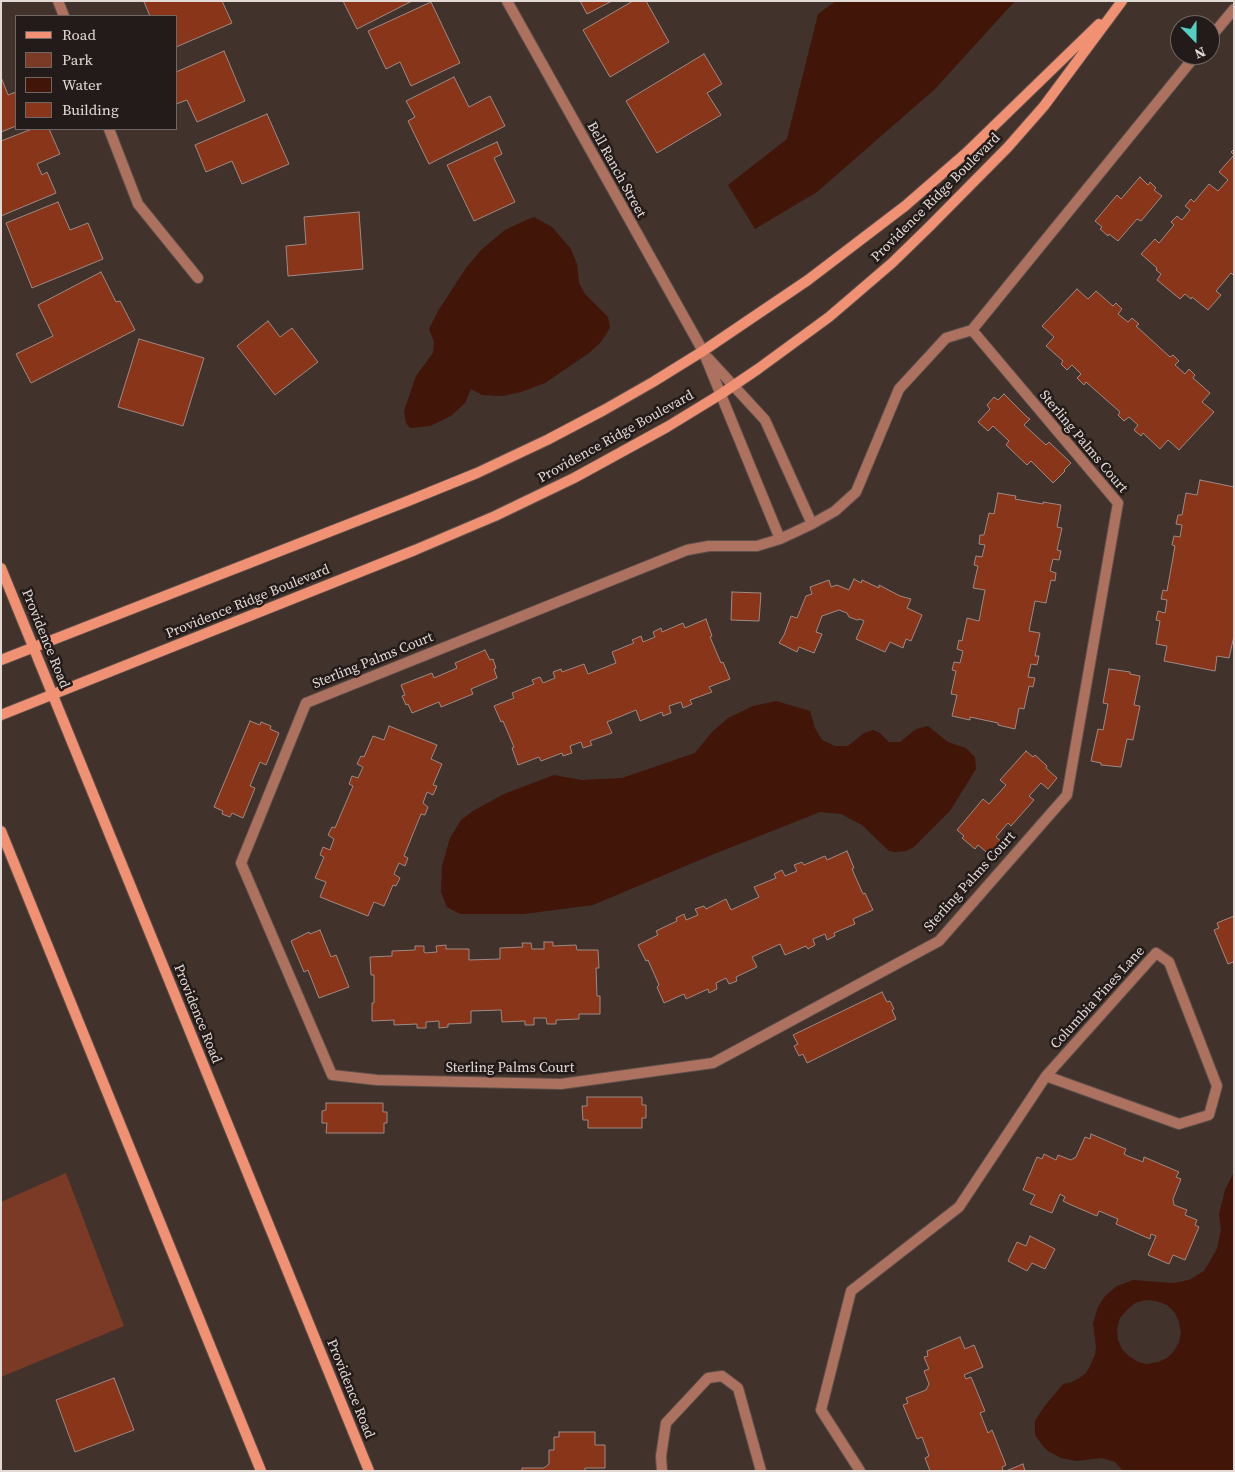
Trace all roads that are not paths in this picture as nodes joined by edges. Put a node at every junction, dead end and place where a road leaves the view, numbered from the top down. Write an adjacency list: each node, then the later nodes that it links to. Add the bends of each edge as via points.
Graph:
1 (58, 1): 5 (street)
2 (507, 1): 11 (street, Bell Ranch Street)
3 (1122, 2): 11 (street, Providence Ridge Boulevard, via 966,153 905,206 808,280); 12 (street, Providence Ridge Boulevard, via 1044,106 930,226 828,317)
4 (1234, 9): 6 (street)
5 (64, 15)
6 (1220, 26)
7 (1188, 65): 10 (street)
8 (108, 130): 9 (street, via 138,204)
9 (198, 278)
10 (972, 330): 14 (street, Sterling Palms Court, via 946,338 899,389 856,492); 15 (street, Sterling Palms Court, via 1118,503 1067,795 939,941 713,1063 561,1084 377,1080 332,1075 241,863 306,703 686,550 709,546 756,546)
11 (703, 352): 12 (street); 13 (street); 17 (street, Providence Ridge Boulevard, via 604,410 477,472)
12 (733, 385): 13 (street, Providence Ridge Boulevard); 14 (street, via 765,420)
13 (721, 394): 15 (street); 19 (street, Providence Ridge Boulevard, via 574,478 495,516)
14 (812, 524): 15 (street, Sterling Palms Court)
15 (780, 539)
16 (1, 568): 17 (street, Providence Road)
17 (33, 647): 18 (street, Providence Ridge Boulevard); 19 (street, Providence Road)
18 (1, 660)
19 (52, 695): 20 (street, Providence Ridge Boulevard); 24 (street, Providence Road)
20 (1, 715)
21 (1, 831): 23 (street)
22 (1046, 1076): 22 (street, Columbia Pines Lane, via 1179,1124 1209,1115 1217,1086 1169,962 1156,953); 27 (street, Columbia Pines Lane, via 959,1207 851,1291 821,1410)
23 (260, 1471)
24 (368, 1471)
25 (662, 1471): 26 (street, via 666,1423 708,1378 722,1376 738,1388)
26 (761, 1471)
27 (860, 1471)

